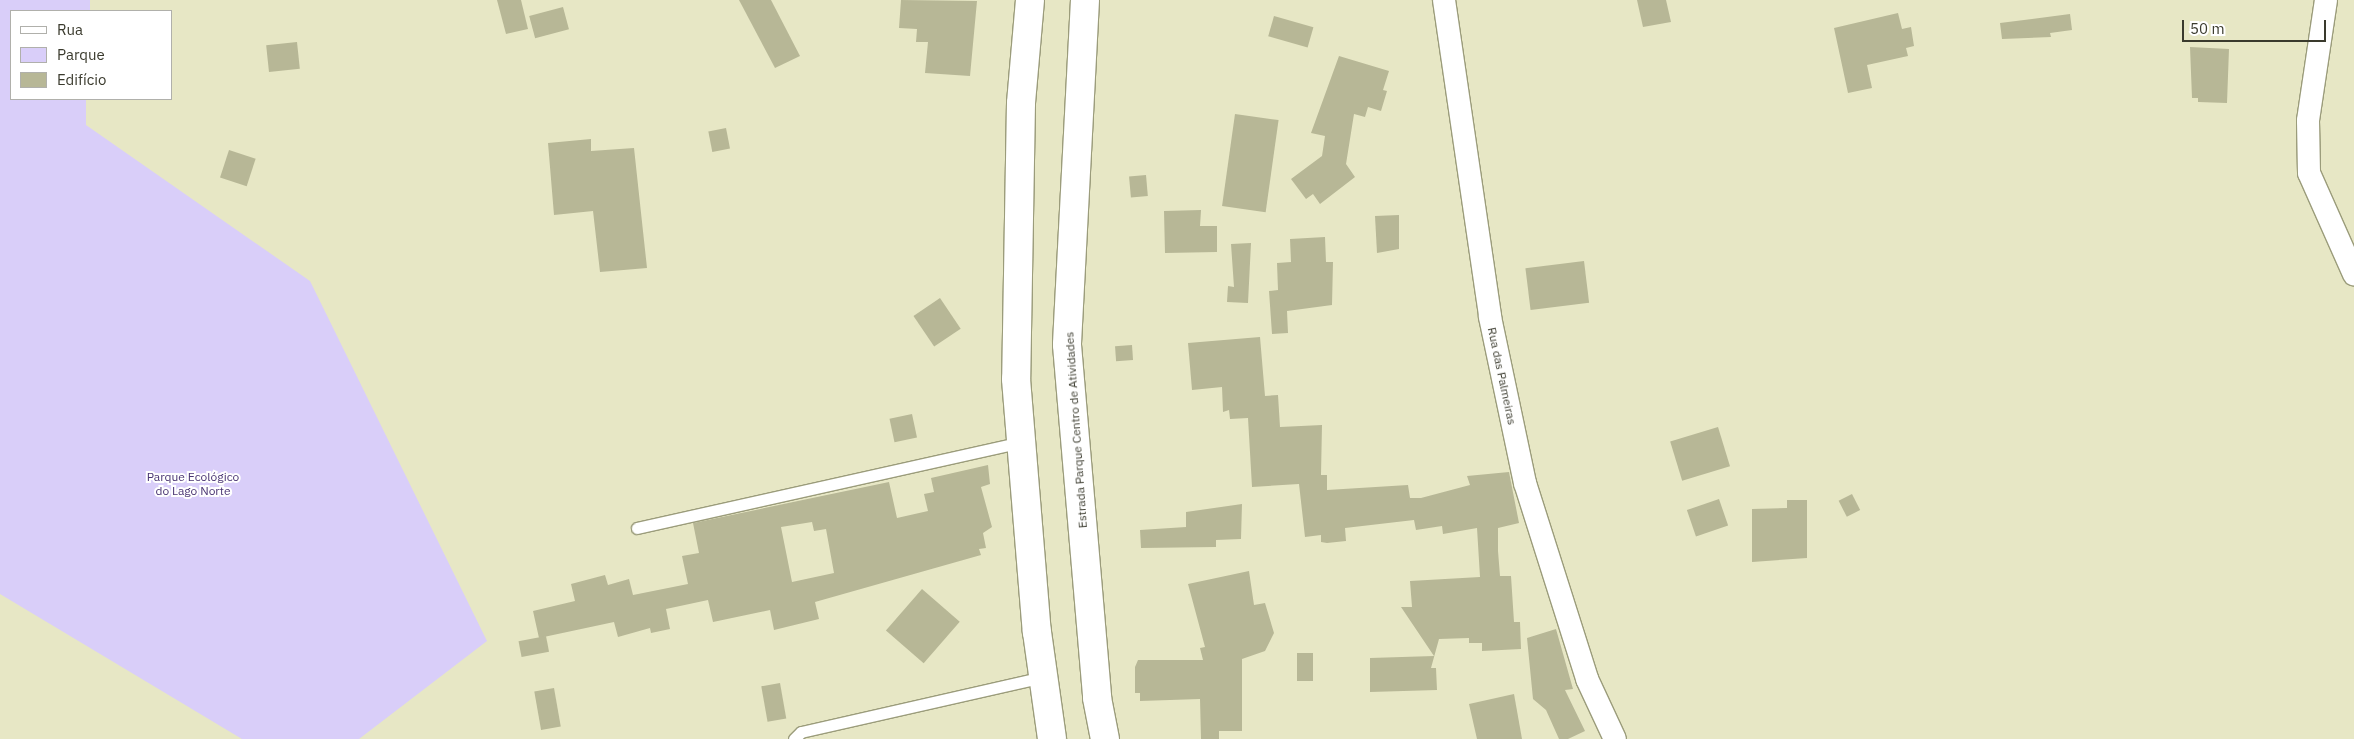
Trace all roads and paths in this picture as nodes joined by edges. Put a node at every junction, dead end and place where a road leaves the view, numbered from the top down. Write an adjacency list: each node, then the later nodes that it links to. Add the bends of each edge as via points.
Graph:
1 (1030, 0): 6 (main road, via 1021,103 1016,379)
2 (1085, 0): 11 (main road, Estrada Parque Centro de Atividades, via 1068,345 1097,698)
3 (1444, 0): 12 (street, Rua das Palmeiras, via 1490,316 1525,484 1586,679)
4 (2326, 0): 5 (street, via 2308,121 2309,173)
5 (2354, 274)
6 (1021, 442): 7 (lane); 8 (main road)
7 (637, 528)
8 (1044, 676): 9 (lane, via 811,730); 10 (main road)
9 (794, 739)
10 (1052, 739)
11 (1105, 739)
12 (1615, 739)

